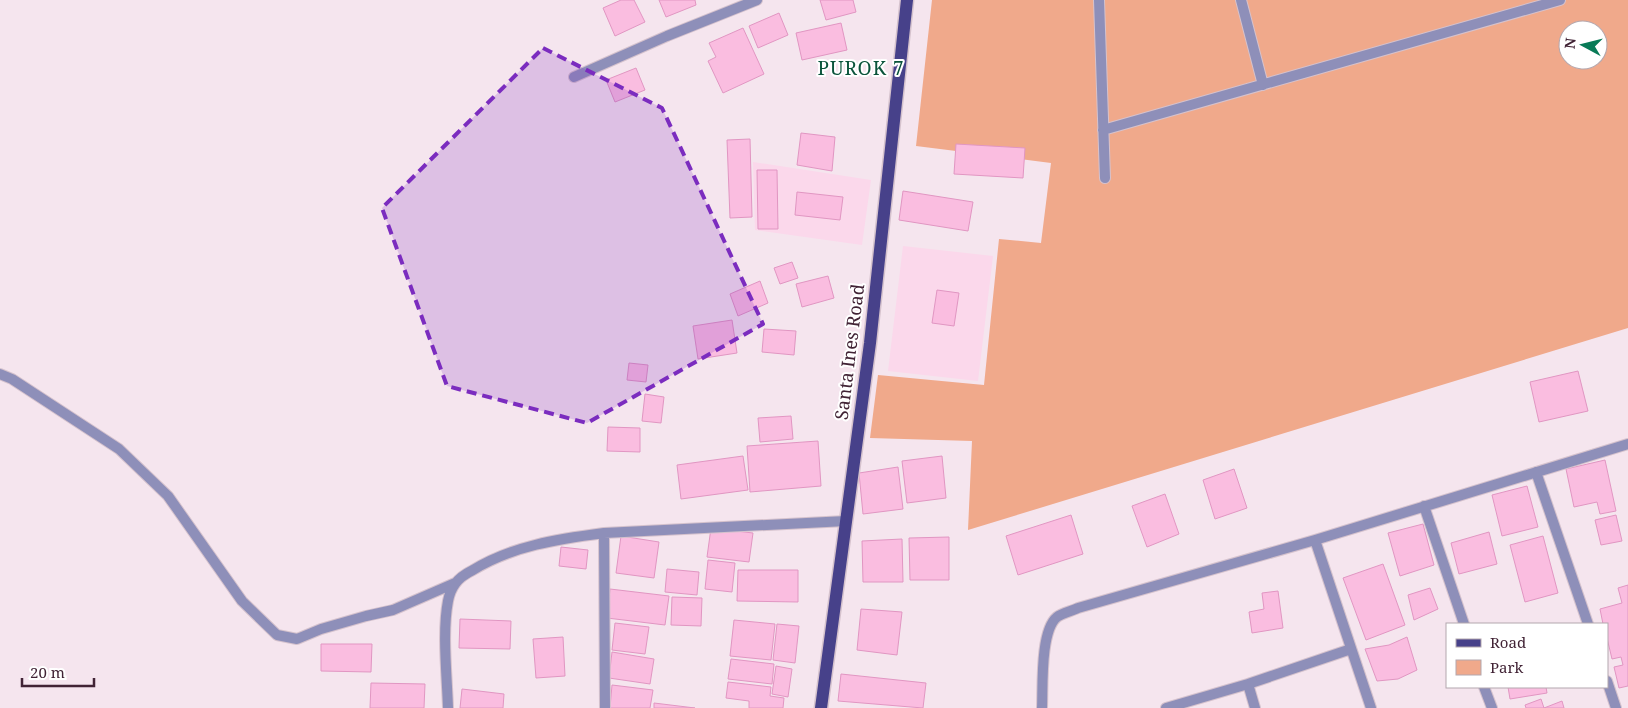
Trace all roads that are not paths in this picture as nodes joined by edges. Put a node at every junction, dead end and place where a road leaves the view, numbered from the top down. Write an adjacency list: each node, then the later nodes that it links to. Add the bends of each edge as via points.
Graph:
1 (757, 0): 6 (street)
2 (907, 0): 14 (main road, Santa Ines Road, via 870,343)
3 (1099, 0): 8 (street)
4 (1241, 0): 7 (street)
5 (1560, 0): 7 (street)
6 (574, 77)
7 (1263, 85): 8 (street)
8 (1103, 130): 9 (street)
9 (1105, 178)
10 (0, 374): 17 (street, via 119,449 168,496 242,601 277,635 297,639 321,629 393,610)
11 (1628, 444): 12 (street)
12 (1536, 472): 13 (street); 19 (street)
13 (1424, 506): 16 (street); 18 (street)
14 (846, 521): 15 (street); 26 (main road, Santa Ines Road)
15 (604, 533): 17 (street, via 523,548 488,560); 25 (street)
16 (1315, 540): 20 (street); 27 (street, via 1058,616 1049,629 1045,648)
17 (455, 583): 24 (street, via 448,600 446,620)
18 (1464, 623)
19 (1588, 623)
20 (1351, 649): 21 (street); 30 (street)
21 (1248, 684): 28 (street); 29 (street)
22 (1608, 684): 32 (street)
23 (1484, 688): 31 (street)
24 (448, 708)
25 (605, 708)
26 (822, 708)
27 (1042, 708)
28 (1166, 708)
29 (1255, 708)
30 (1371, 708)
31 (1492, 708)
32 (1616, 708)

